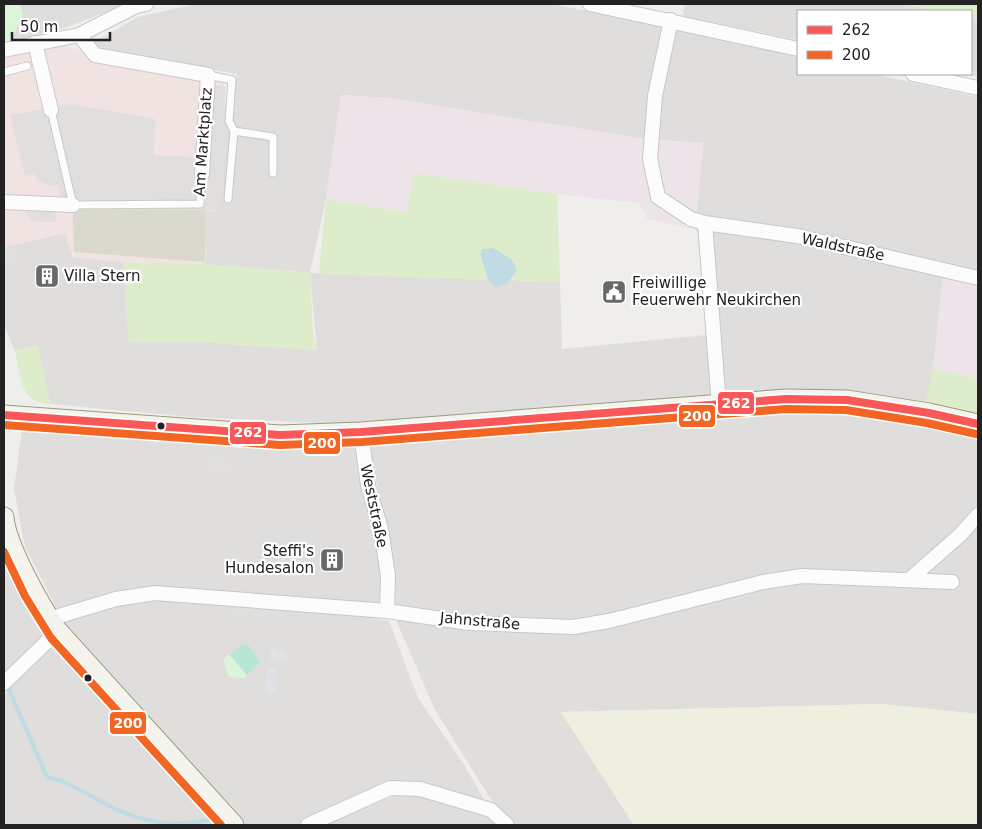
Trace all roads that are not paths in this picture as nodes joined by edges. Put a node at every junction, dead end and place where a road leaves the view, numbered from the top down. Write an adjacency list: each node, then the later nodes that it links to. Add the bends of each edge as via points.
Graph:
1 (146, 4): 4 (street)
2 (590, 4): 3 (street)
3 (671, 20): 6 (street); 20 (street, Waldstraße, via 655,96 650,160 658,197 691,220)
4 (79, 35): 5 (street); 10 (street, Am Marktplatz, via 95,55)
5 (35, 43): 7 (street); 13 (street)
6 (797, 48)
7 (4, 50)
8 (27, 66): 9 (lane)
9 (4, 72)
10 (208, 74): 14 (lane, Am Marktplatz, via 232,80 229,121); 16 (street, Am Marktplatz)
11 (918, 75): 12 (street)
12 (978, 88)
13 (51, 110): 19 (lane)
14 (234, 131): 15 (lane, Am Marktplatz, via 274,137); 17 (lane, Am Marktplatz)
15 (273, 173)
16 (202, 174): 19 (lane, Am Marktplatz, via 200,204)
17 (228, 199)
18 (4, 202): 19 (street, Am Marktplatz)
19 (73, 205)
20 (706, 223): 21 (street, Waldstraße, via 797,236); 22 (street)
21 (978, 278)
22 (719, 406): 24 (main road, via 786,400 847,400); 25 (main road)
23 (4, 415): 25 (main road, via 230,433)
24 (978, 424)
25 (361, 432): 30 (street, Weststraße, via 368,486 382,529 388,576)
26 (978, 516): 28 (street)
27 (4, 517): 31 (main road, via 8,538)
28 (910, 579): 29 (street, Jahnstraße); 30 (street, Jahnstraße, via 802,576 763,582 609,621 573,626 469,623)
29 (952, 582)
30 (388, 611): 31 (street, Jahnstraße, via 156,593 116,599)
31 (53, 625): 32 (street); 33 (main road)
32 (4, 683)
33 (234, 825)
34 (308, 825): 35 (street, via 390,788 420,788 491,810)
35 (508, 825)

